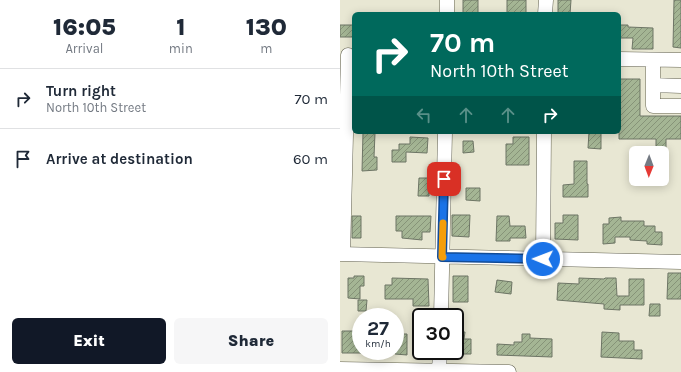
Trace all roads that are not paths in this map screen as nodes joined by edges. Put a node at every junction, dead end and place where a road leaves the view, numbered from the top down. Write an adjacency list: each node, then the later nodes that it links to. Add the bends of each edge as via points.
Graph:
1 (447, 0): 3 (street)
2 (546, 0): 4 (street)
3 (447, 12)
4 (545, 12)
5 (347, 55): 14 (street)
6 (621, 59): 7 (street)
7 (653, 60): 8 (street); 9 (street)
8 (681, 60)
9 (653, 85): 10 (street); 11 (street, via 653,106)
10 (681, 86)
11 (681, 106)
12 (445, 134): 15 (street)
13 (544, 134): 16 (street)
14 (341, 254): 15 (street)
15 (442, 257): 16 (street); 18 (street)
16 (543, 259): 17 (street)
17 (681, 262)
18 (441, 308)
19 (440, 360): 21 (street)
20 (340, 369): 21 (street)
21 (439, 371): 22 (street)
22 (509, 372)

